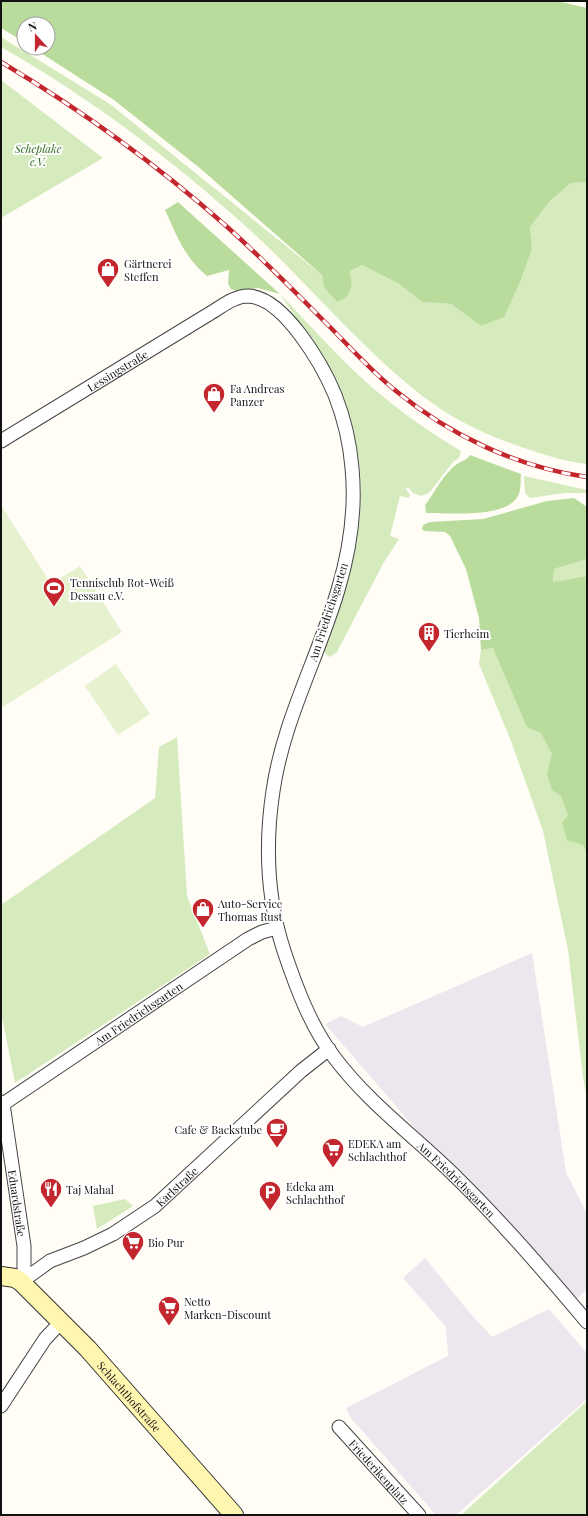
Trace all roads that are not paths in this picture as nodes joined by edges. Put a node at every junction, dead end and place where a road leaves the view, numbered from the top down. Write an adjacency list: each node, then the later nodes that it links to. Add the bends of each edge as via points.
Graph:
1 (234, 300): 2 (street, Lessingstraße); 3 (street, Am Friedrichsgarten, via 250,296 262,299 279,311 301,337 334,394 347,433 352,467 352,525 343,572 330,616 295,707 276,770 270,812 269,853)
2 (1, 441)
3 (277, 928): 4 (street, Am Friedrichsgarten, via 300,994); 5 (street, Am Friedrichsgarten, via 248,939)
4 (328, 1049): 7 (street, Karlstraße, via 155,1206 114,1234 50,1261); 9 (street, Am Friedrichsgarten, via 362,1090 476,1197 534,1259)
5 (2, 1103): 7 (street, Eduardstraße, via 24,1246)
6 (1, 1276): 7 (main road, via 15,1278)
7 (21, 1282): 8 (main road, Schlachthofstraße)
8 (61, 1322): 10 (street, via 45,1339); 12 (main road, Schlachthofstraße, via 88,1349)
9 (587, 1322)
10 (1, 1406)
11 (339, 1427): 13 (street, Friederikenplatz)
12 (234, 1515)
13 (419, 1515)

